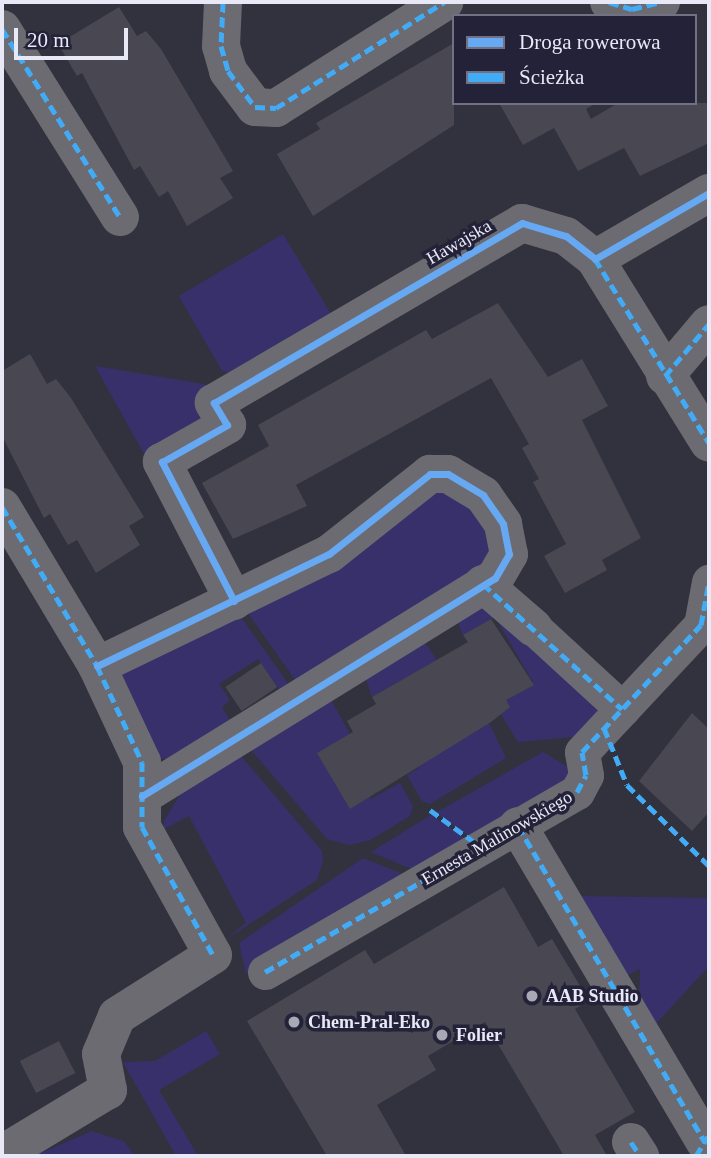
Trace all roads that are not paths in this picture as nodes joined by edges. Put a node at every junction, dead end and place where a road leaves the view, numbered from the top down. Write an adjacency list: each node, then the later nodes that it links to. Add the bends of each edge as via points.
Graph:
1 (223, 2): 2 (street, via 228,71 255,107 276,108)
2 (443, 2)
3 (609, 2): 4 (street, via 632,9)
4 (661, 2)
5 (2, 29): 7 (street)
6 (709, 193): 8 (street)
7 (120, 217)
8 (595, 259): 10 (street); 15 (street, Hawajska, via 566,236 522,223 214,403 227,425 162,462)
9 (709, 324): 10 (street)
10 (665, 376): 11 (street)
11 (709, 443)
12 (2, 507): 17 (street)
13 (709, 582): 18 (street, Ernesta Malinowskiego, via 701,625)
14 (484, 584): 15 (street, via 507,562 503,524 483,495 448,474 430,474 329,554); 16 (street); 19 (street)
15 (234, 601): 17 (street)
16 (534, 628): 18 (street)
17 (97, 666): 19 (street, via 142,762)
18 (622, 709): 20 (street, Ernesta Malinowskiego, via 582,752 586,775 577,792)
19 (142, 796): 22 (street, via 142,827 213,955 117,1016 101,1054 108,1090)
20 (518, 825): 21 (street, Ernesta Malinowskiego); 23 (street)
21 (265, 972)
22 (8, 1138)
23 (704, 1144)

